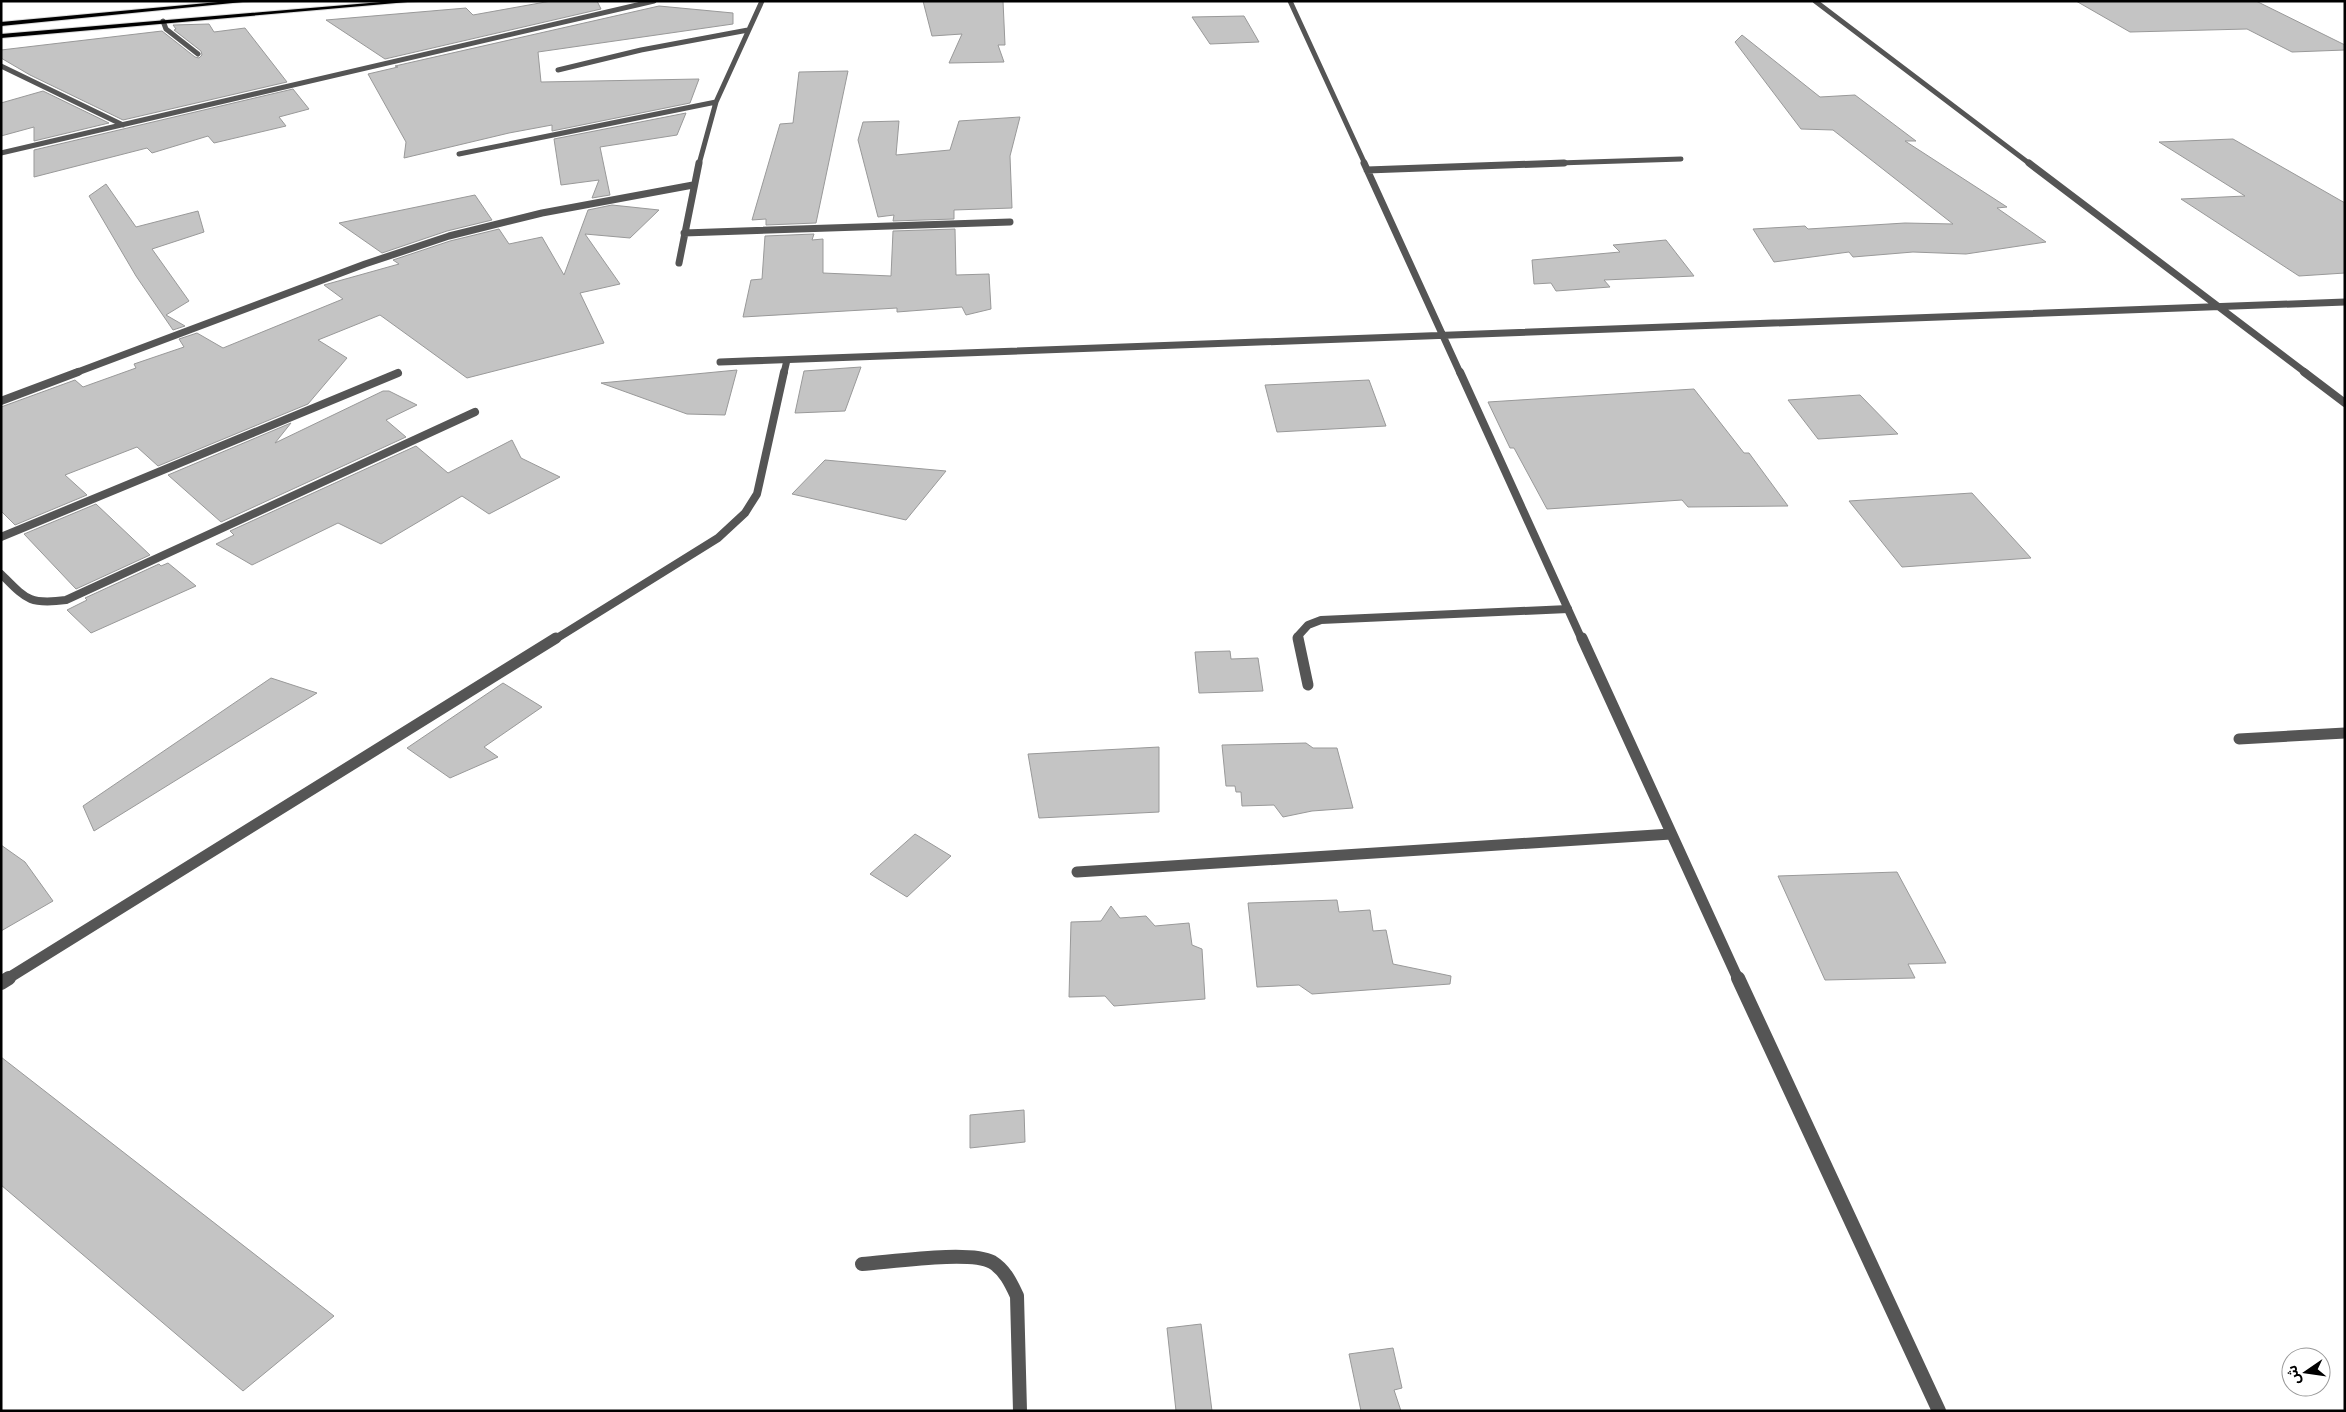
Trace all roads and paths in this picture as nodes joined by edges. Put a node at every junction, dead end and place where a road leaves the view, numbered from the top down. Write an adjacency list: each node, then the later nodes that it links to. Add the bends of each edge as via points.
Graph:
1 (250, 1): 8 (main road)
2 (416, 1): 7 (main road)
3 (654, 1): 15 (street)
4 (762, 1): 9 (street)
5 (1290, 1): 19 (street)
6 (1815, 1): 25 (street)
7 (163, 21): 10 (main road); 11 (street, via 166,29)
8 (1, 24)
9 (748, 30): 13 (street); 14 (street)
10 (1, 36)
11 (198, 54)
12 (1, 66): 15 (street)
13 (558, 70)
14 (716, 102): 17 (street); 20 (street)
15 (123, 125): 16 (street)
16 (1, 153)
17 (459, 154)
18 (1681, 159): 19 (street)
19 (1367, 170): 26 (street)
20 (693, 185): 22 (street); 30 (street, via 542,213 449,236 365,264)
21 (1010, 222): 22 (street)
22 (684, 233): 23 (street)
23 (679, 263)
24 (2345, 302): 25 (street)
25 (2217, 306): 26 (street); 31 (street)
26 (1443, 335): 27 (street); 35 (street)
27 (787, 360): 28 (street); 41 (street, via 757,494 737,524)
28 (720, 362)
29 (398, 373): 33 (street)
30 (1, 402)
31 (2345, 403)
32 (475, 412): 34 (street, via 66,600 44,604 30,602)
33 (1, 537)
34 (1, 574)
35 (1568, 610): 36 (street, via 1313,622 1298,636); 39 (street)
36 (1308, 685)
37 (2345, 733): 38 (street)
38 (2239, 739)
39 (1671, 834): 40 (street); 44 (street)
40 (1077, 872)
41 (1, 983)
42 (862, 1264): 43 (street, via 971,1255 995,1263 1004,1271 1017,1296)
43 (1020, 1411)
44 (1940, 1411)

